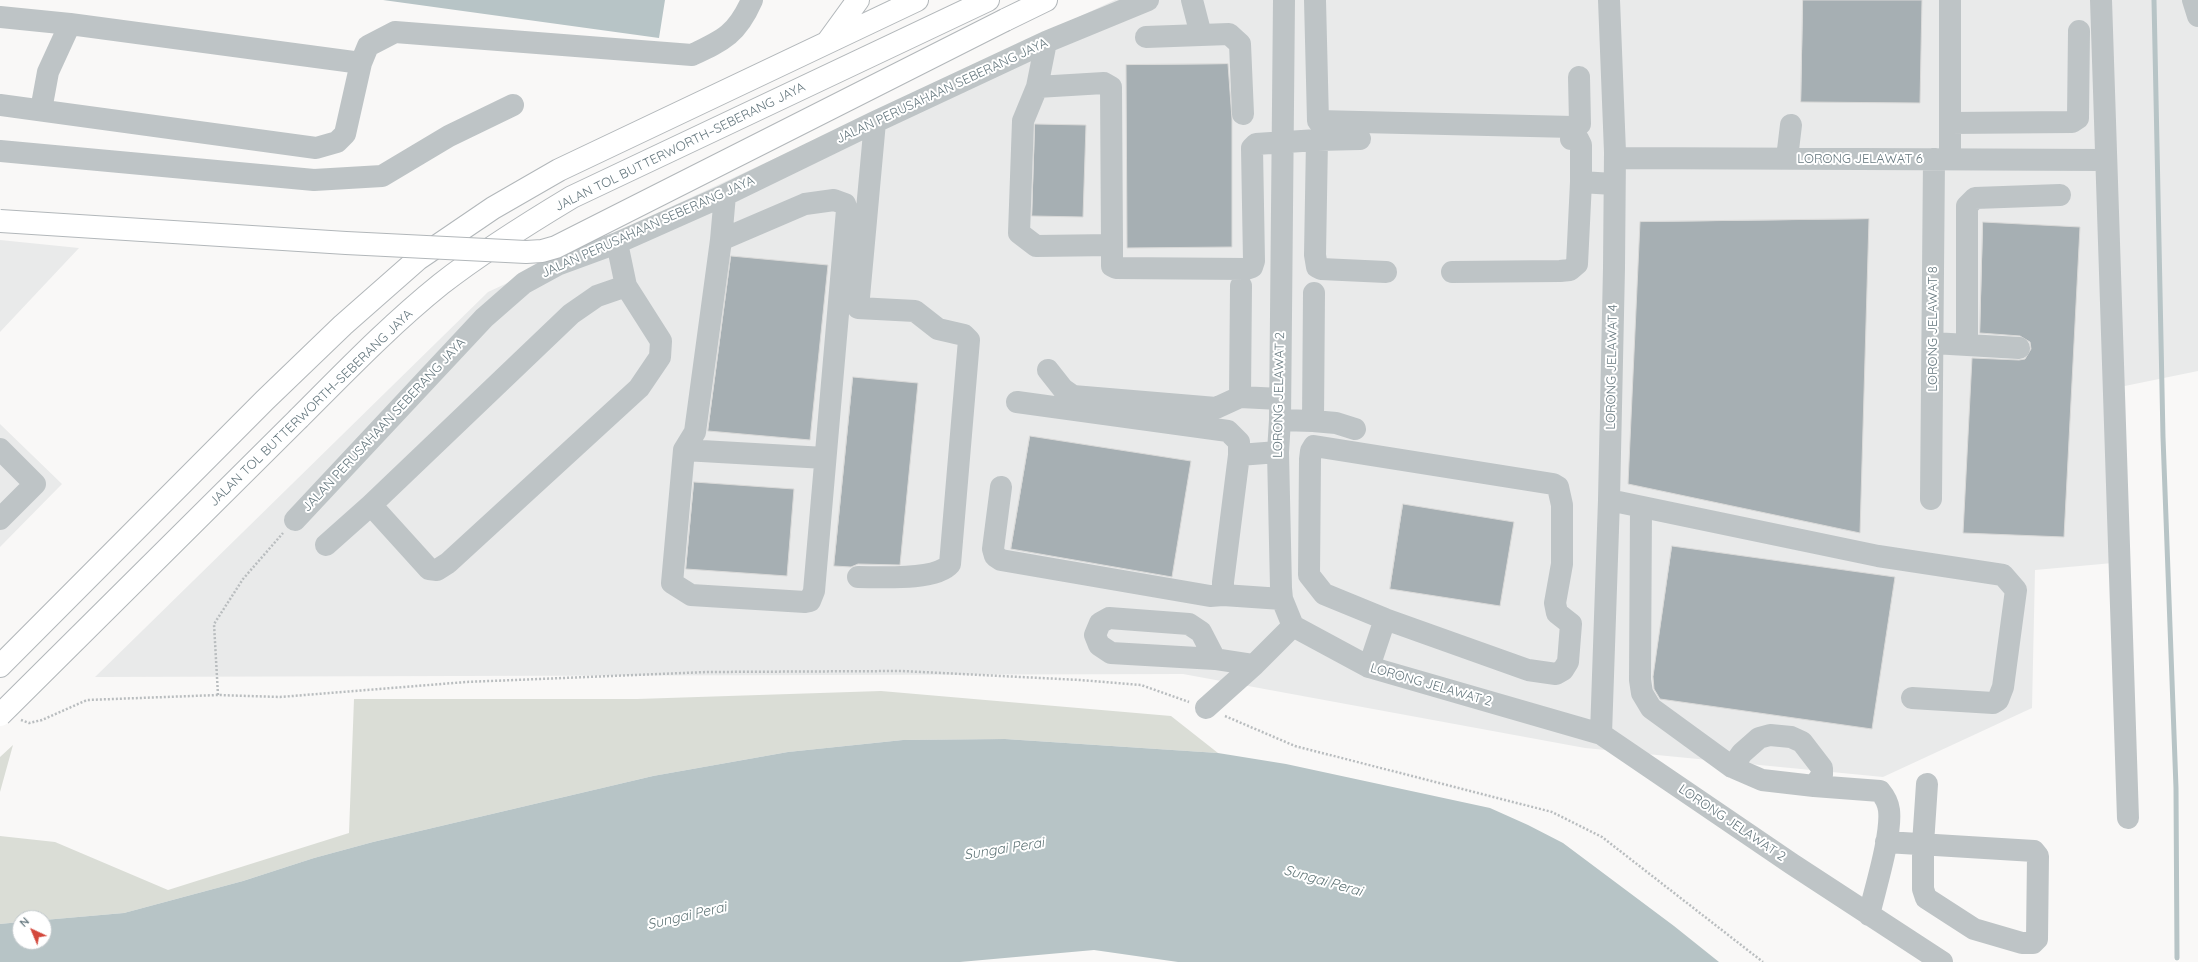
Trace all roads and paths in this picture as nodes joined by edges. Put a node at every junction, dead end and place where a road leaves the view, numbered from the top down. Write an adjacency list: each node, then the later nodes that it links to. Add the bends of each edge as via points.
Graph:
1 (752, 0): 22 (street, via 743,20 724,40 692,55 395,32 368,46)
2 (858, 0): 20 (highway)
3 (917, 0): 20 (highway)
4 (988, 0): 88 (highway, JALAN TOL BUTTERWORTH–SEBERANG JAYA, bridge, via 572,197 509,235 440,285 374,343)
5 (1046, 0): 45 (highway, bridge, via 556,247 542,251 346,243)
6 (1148, 0): 21 (street, JALAN PERUSAHAAN SEBERANG JAYA)
7 (1192, 0): 18 (street)
8 (1284, 0): 35 (street, LORONG JELAWAT 2)
9 (1314, 0): 23 (street, via 1318,121 1573,128 1580,124)
10 (1608, 0): 37 (street, LORONG JELAWAT 4)
11 (1950, 0): 30 (street, LORONG JELAWAT 8)
12 (2101, 0): 40 (street)
13 (2193, 0): 15 (street)
14 (0, 16): 16 (street)
15 (2198, 16)
16 (70, 24): 22 (street); 27 (street, via 48,72)
17 (2079, 31): 30 (street, via 2078,118 2072,122)
18 (1201, 36): 19 (street); 28 (street, via 1229,34 1240,44)
19 (1146, 37)
20 (827, 42): 83 (highway, via 559,170 493,208 418,259 265,400)
21 (1046, 42): 24 (street); 29 (street, JALAN PERUSAHAAN SEBERANG JAYA)
22 (360, 63): 27 (street, via 345,134 336,142 316,148)
23 (1579, 77)
24 (1037, 87): 48 (street, via 1104,83 1111,87); 48 (street, via 1023,121 1018,233 1036,246)
25 (0, 105): 27 (street)
26 (513, 105): 36 (street, via 449,136 382,176 314,180)
27 (41, 110)
28 (1243, 114)
29 (875, 122): 43 (street, JALAN PERUSAHAAN SEBERANG JAYA); 76 (street, via 858,308 915,311 938,329 964,335 969,340 950,564 941,571 900,578)
30 (1951, 123): 39 (street, LORONG JELAWAT 8)
31 (1791, 125): 38 (street)
32 (1360, 139): 34 (street)
33 (1571, 139): 41 (street, via 1578,139 1581,145)
34 (1317, 140): 35 (street); 49 (street, via 1317,266 1321,269)
35 (1283, 142): 48 (street, via 1256,144 1252,148 1252,267 1116,268 1112,266); 60 (street, LORONG JELAWAT 2)
36 (0, 151)
37 (1615, 158): 38 (street, LORONG JELAWAT 6); 42 (street, LORONG JELAWAT 4)
38 (1787, 158): 39 (street, LORONG JELAWAT 6)
39 (1942, 159): 40 (street, LORONG JELAWAT 6); 54 (street, LORONG JELAWAT 8)
40 (2106, 160): 93 (street)
41 (1581, 182): 42 (street); 50 (street, via 1577,264 1570,270)
42 (1613, 184): 70 (street, LORONG JELAWAT 4)
43 (725, 195): 46 (street); 47 (street, JALAN PERUSAHAAN SEBERANG JAYA)
44 (2060, 195): 55 (street, via 1975,198 1968,206)
45 (0, 221)
46 (721, 240): 64 (street, via 695,432); 67 (street, via 805,204 834,200 845,204 847,210)
47 (618, 243): 51 (street); 74 (street, JALAN PERUSAHAAN SEBERANG JAYA, via 557,265 524,283 484,318)
48 (1112, 245)
49 (1386, 272)
50 (1452, 272)
51 (626, 286): 71 (street, via 597,296 571,314); 71 (street, via 661,341 660,357 638,388 448,563 438,570 429,569)
52 (1241, 286): 58 (street)
53 (1314, 293): 61 (street)
54 (1933, 343): 55 (street); 69 (street, LORONG JELAWAT 8)
55 (1967, 345): 56 (street)
56 (2019, 348)
57 (1048, 370): 58 (street, via 1063,389 1073,396 1216,408)
58 (1240, 397): 60 (street)
59 (1017, 402): 66 (street, via 1228,430 1239,442)
60 (1280, 410): 61 (street); 65 (street, LORONG JELAWAT 2)
61 (1313, 421): 62 (street)
62 (1355, 428)
63 (0, 449): 73 (street, via 35,484)
64 (684, 450): 67 (street); 67 (street, via 672,583 691,594 797,601 810,601 814,590)
65 (1278, 452): 66 (street); 78 (street, LORONG JELAWAT 2)
66 (1238, 455): 77 (street, via 1223,582)
67 (825, 458)
68 (1001, 487): 77 (street, via 993,549 995,556 1001,560 1210,596)
69 (1931, 499)
70 (1609, 500): 72 (street); 89 (street, LORONG JELAWAT 4)
71 (371, 505): 75 (street)
72 (1640, 507): 86 (street, via 1878,556 2003,575 2016,590 2003,687 1998,700 1993,703); 90 (street, via 1642,693 1651,708)
73 (0, 520)
74 (295, 520): 85 (path, JALAN PERUSAHAAN SEBERANG JAYA, via 243,579 214,624)
75 (326, 545)
76 (858, 577)
77 (1224, 595): 78 (street)
78 (1282, 599): 80 (street, LORONG JELAWAT 2)
79 (1385, 619): 79 (street, via 1324,594 1309,576 1310,459 1314,446 1553,484 1558,487 1562,505 1562,564 1555,603 1557,613 1571,624 1568,662 1564,670 1556,674 1528,670); 84 (street)
80 (1293, 626): 82 (street); 84 (street, LORONG JELAWAT 2)
81 (1215, 658): 81 (street, via 1111,653 1099,645 1095,635 1100,623 1109,618 1189,624 1201,632); 82 (street)
82 (1254, 665): 87 (street)
83 (0, 666)
84 (1369, 667): 89 (street, LORONG JELAWAT 2)
85 (218, 695): 87 (path, via 280,697 466,682 707,672 902,671 1141,685); 88 (path, via 87,700 42,720 29,723)
86 (1912, 698)
87 (1206, 708): 97 (path, via 1295,746 1552,812 1602,837)
88 (7, 716)
89 (1601, 734): 96 (street, LORONG JELAWAT 2)
90 (1732, 767): 92 (street, via 1762,780); 92 (street, via 1742,753 1759,738 1770,735 1791,736 1802,742 1822,768 1822,775)
91 (1927, 784): 95 (street)
92 (1814, 786): 94 (street, via 1880,791 1887,799 1890,811)
93 (2128, 818)
94 (1886, 842): 95 (street); 96 (street)
95 (1923, 844): 95 (street, via 2034,850 2037,853 2037,939 2033,943 2022,943 1974,929 1926,898 1923,889)
96 (1869, 914): 98 (street, LORONG JELAWAT 2)
97 (1763, 962)
98 (1942, 962)

